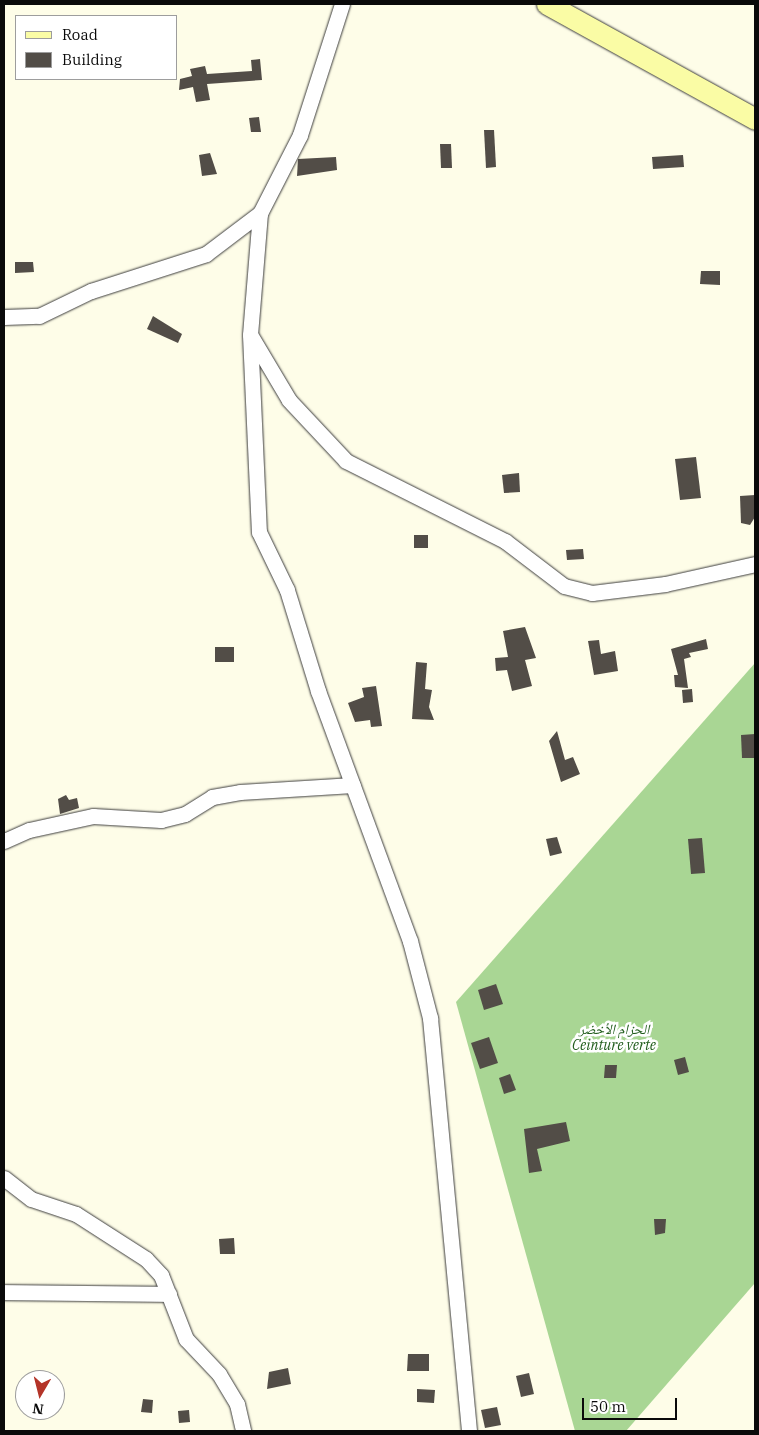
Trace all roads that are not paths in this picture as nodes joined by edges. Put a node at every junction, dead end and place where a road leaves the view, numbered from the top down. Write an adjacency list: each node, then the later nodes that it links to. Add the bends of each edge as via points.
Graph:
1 (342, 4): 4 (street, via 300,135)
2 (547, 4): 3 (street)
3 (755, 119)
4 (260, 213): 5 (street, via 206,254 91,291 38,316); 6 (street)
5 (4, 317)
6 (250, 335): 7 (street, via 288,400 346,461 505,541 564,586 601,592 665,584); 8 (street, via 259,532 287,590)
7 (755, 564)
8 (353, 785): 9 (street, via 240,792 212,797 185,814 161,820 93,816 29,830); 14 (street, via 410,941 436,1046)
9 (4, 841)
10 (4, 1178): 12 (street, via 31,1199 76,1214 119,1238 161,1275)
11 (4, 1292): 12 (street)
12 (169, 1294): 13 (street, via 186,1339 218,1374 237,1404)
13 (243, 1431)
14 (469, 1431)

